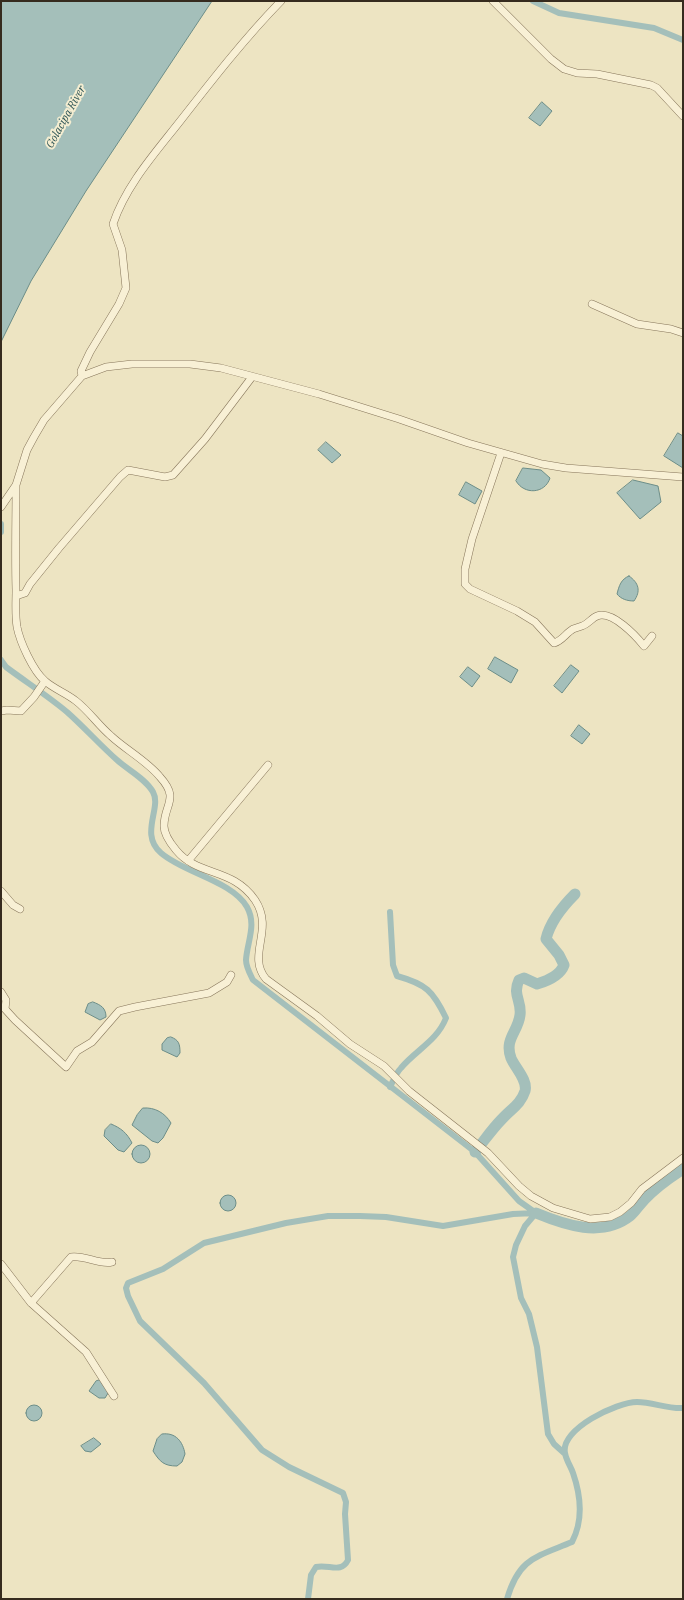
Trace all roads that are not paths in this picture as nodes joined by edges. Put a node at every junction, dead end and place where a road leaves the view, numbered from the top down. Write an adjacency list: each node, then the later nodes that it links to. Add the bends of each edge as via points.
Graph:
1 (281, 1): 6 (street, via 163,142 121,204 113,224 122,250 126,288 90,352 81,371)
2 (493, 1): 3 (street, via 564,70 651,85 657,88)
3 (683, 116)
4 (592, 304): 5 (street, via 637,324)
5 (683, 333)
6 (82, 376): 7 (street, via 115,365 190,364 220,368); 10 (street, via 44,420 27,450)
7 (252, 377): 8 (street, via 319,394); 12 (street, via 205,439 173,475 165,477 128,470 59,548 25,593)
8 (501, 453): 9 (street, via 566,468); 13 (street, via 472,539 465,569 465,584 470,589 517,610 535,622 554,643 559,642 573,629 602,615 613,618 632,632 644,646)
9 (683, 477)
10 (16, 485): 11 (street); 12 (street)
11 (1, 507)
12 (16, 596): 14 (street, via 17,627 30,659)
13 (652, 636)
14 (45, 681): 15 (street, via 21,711); 17 (street, via 78,702 109,735 160,777 170,792 164,825 167,838 176,851)
15 (1, 712)
16 (268, 765): 17 (street)
17 (188, 861): 22 (street, via 232,879 255,900 263,918 258,963 266,979 350,1044 384,1066 423,1102 488,1153 519,1186 536,1199 553,1208 590,1219 610,1217 620,1212 642,1189)
18 (1, 891): 19 (street)
19 (20, 909)
20 (231, 975): 21 (street, via 227,982 209,993 119,1011 92,1042 77,1051 66,1067 14,1020 5,1009 6,1000)
21 (1, 993)
22 (683, 1158)
23 (112, 1262): 25 (street, via 105,1264 96,1260 71,1257)
24 (1, 1264): 25 (street)
25 (31, 1303): 26 (street, via 86,1352)
26 (114, 1396)

